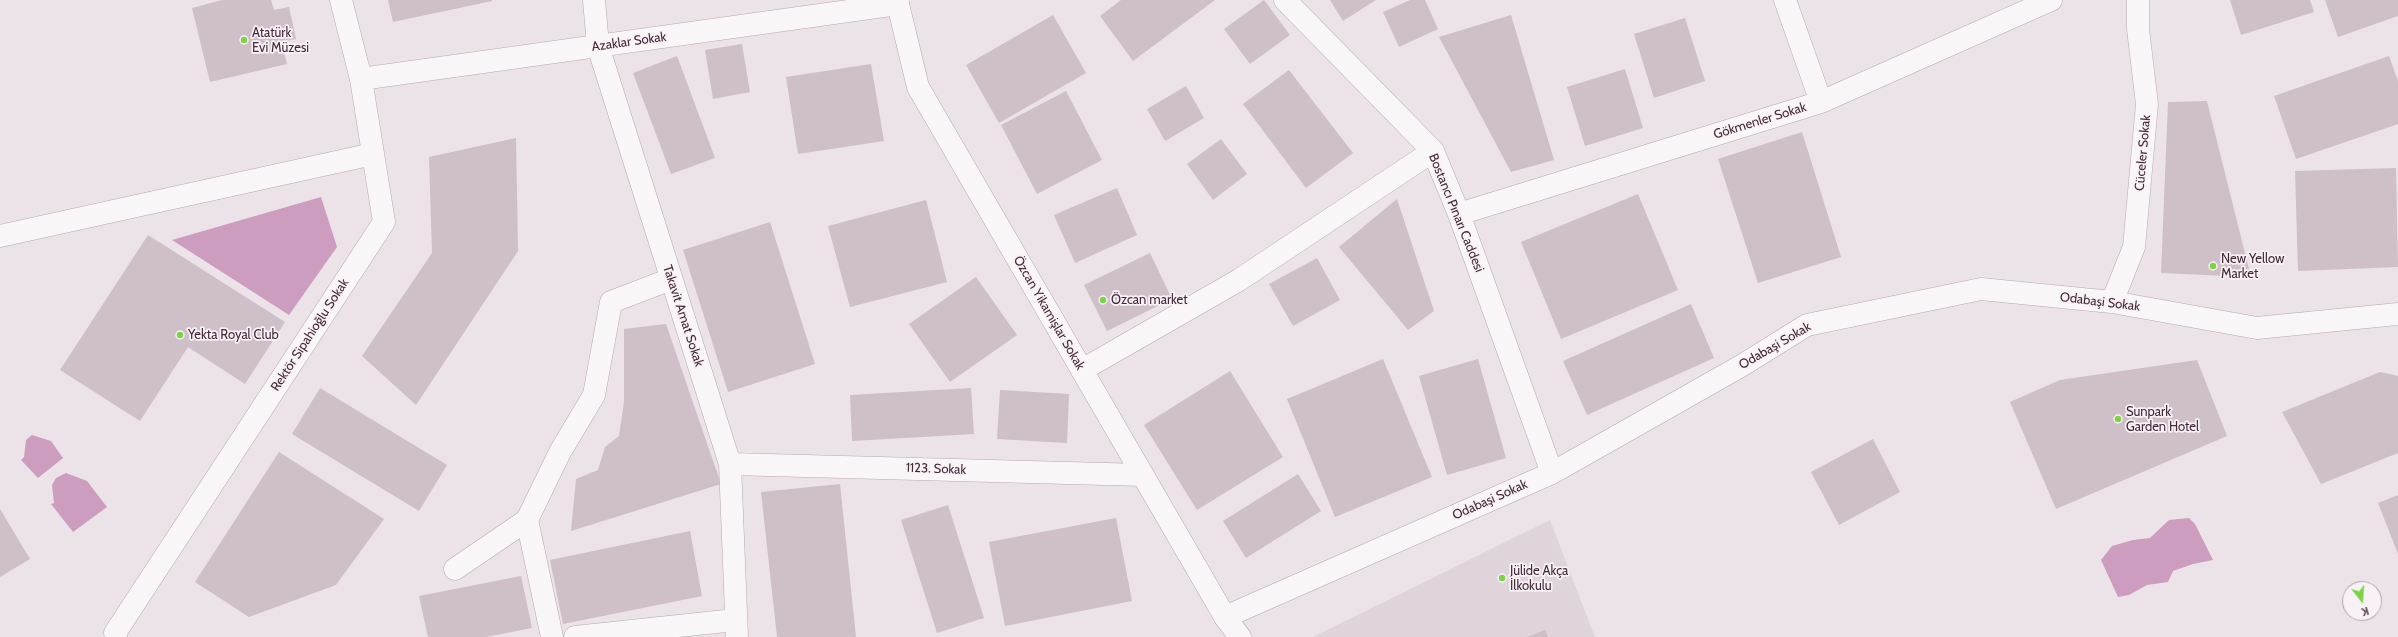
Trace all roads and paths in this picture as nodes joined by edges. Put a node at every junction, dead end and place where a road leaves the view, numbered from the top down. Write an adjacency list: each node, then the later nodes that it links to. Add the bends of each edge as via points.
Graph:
1 (341, 0): 9 (street, Rektör Sipahioğlu Sokak)
2 (594, 0): 8 (street, Takavit Amat Sokak)
3 (1285, 0): 11 (street, Bostancı Pınarı Caddesi)
4 (1785, 0): 10 (street)
5 (2051, 0): 10 (street, Gökmenler Sokak)
6 (2138, 0): 16 (street, Cüceler Sokak, via 2138,29 2147,104 2134,247)
7 (898, 2): 8 (street, Azaklar Sokak); 18 (street, Özcan Yikamişlar Sokak, via 918,87)
8 (598, 46): 9 (street, Azaklar Sokak); 15 (street, Takavit Amat Sokak)
9 (361, 79): 12 (street, Rektör Sipahioğlu Sokak)
10 (1821, 102): 13 (street, Gökmenler Sokak)
11 (1433, 151): 13 (street, Bostancı Pınarı Caddesi); 18 (street, via 1239,280)
12 (373, 154): 14 (street); 26 (street, Rektör Sipahioğlu Sokak, via 384,222 115,633)
13 (1459, 214): 20 (street, Bostancı Pınarı Caddesi)
14 (0, 236)
15 (671, 279): 19 (street, Takavit Amat Sokak); 22 (street, via 611,302 594,395 560,452)
16 (2112, 302): 17 (street, Odabaşi Sokak, via 2257,328); 20 (street, Odabaşi Sokak, via 1981,289 1807,325 1741,366)
17 (2398, 314)
18 (1082, 370): 21 (street, Özcan Yikamişlar Sokak)
19 (730, 464): 21 (street, 1123. Sokak); 25 (street, Takavit Amat Sokak)
20 (1552, 473): 24 (street, Odabaşi Sokak)
21 (1143, 475): 24 (street, Özcan Yikamişlar Sokak)
22 (526, 520): 23 (street); 27 (street)
23 (455, 569)
24 (1225, 617): 29 (street, Özcan Yikamişlar Sokak)
25 (736, 629): 28 (street)
26 (116, 637)
27 (552, 637)
28 (575, 637)
29 (1240, 637)

